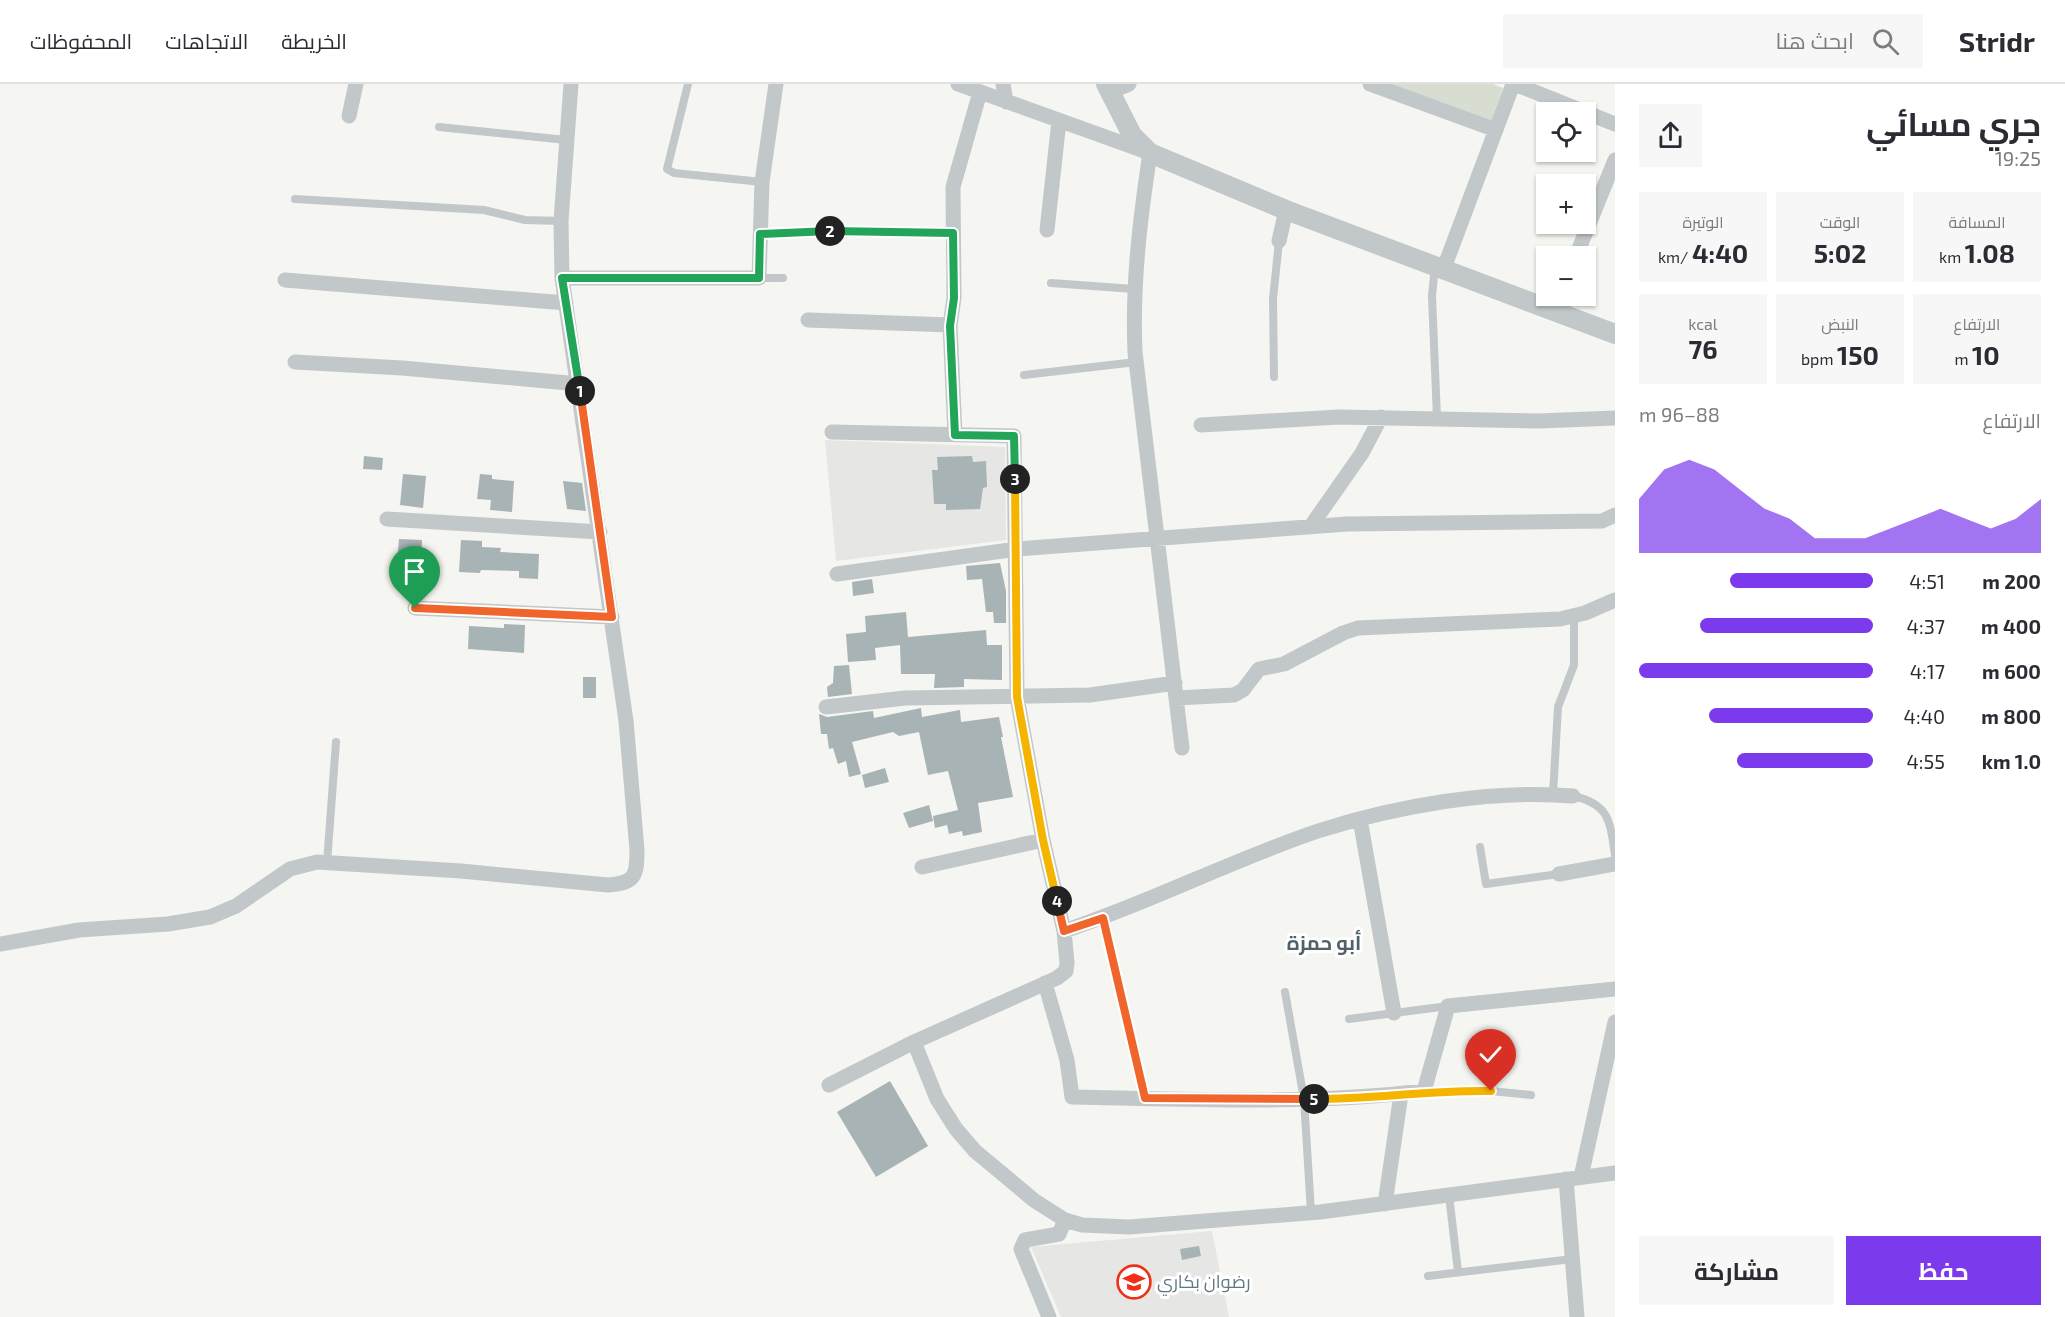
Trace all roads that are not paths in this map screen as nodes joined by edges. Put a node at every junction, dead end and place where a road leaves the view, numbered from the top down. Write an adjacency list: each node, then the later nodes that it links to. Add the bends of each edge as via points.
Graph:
1 (356, 84): 13 (street)
2 (571, 84): 18 (street)
3 (688, 84): 21 (lane, via 666,169)
4 (776, 84): 21 (street)
5 (958, 84): 11 (street)
6 (1003, 84): 12 (street)
7 (1129, 84): 10 (street)
8 (1370, 84): 17 (street)
9 (1514, 84): 15 (street); 17 (street)
10 (1108, 88): 19 (street, via 1132,135)
11 (980, 92): 12 (street); 26 (street, via 954,187)
12 (1006, 102): 14 (street)
13 (349, 116)
14 (1059, 121): 19 (street); 25 (street)
15 (1615, 124)
16 (439, 127): 18 (lane)
17 (1496, 130): 30 (street)
18 (566, 140): 24 (street)
19 (1150, 153): 23 (street); 36 (street)
20 (1615, 160): 29 (street)
21 (762, 182): 27 (street)
22 (295, 199): 24 (lane, via 484,210 525,220)
23 (1286, 210): 28 (street); 30 (street)
24 (561, 221): 31 (street)
25 (1047, 230)
26 (953, 233): 27 (lane); 41 (street, via 954,298)
27 (760, 234): 32 (street)
28 (1279, 241): 46 (lane)
29 (1580, 246)
30 (1440, 266): 37 (street); 49 (lane, via 1432,296)
31 (562, 278): 32 (street); 38 (street)
32 (759, 278): 33 (lane)
33 (783, 278)
34 (285, 280): 38 (street)
35 (1051, 283): 36 (lane)
36 (1134, 289): 44 (street)
37 (1536, 296)
38 (566, 303): 47 (street)
39 (1564, 306): 42 (street)
40 (808, 320): 41 (street)
41 (950, 326): 53 (street)
42 (1615, 334)
43 (295, 362): 47 (street)
44 (1136, 362): 45 (lane); 58 (street)
45 (1024, 375)
46 (1274, 377)
47 (579, 384): 57 (street)
48 (1381, 417): 49 (street); 51 (street); 56 (street, via 1362,453)
49 (1437, 418): 50 (street)
50 (1615, 418)
51 (1201, 425)
52 (832, 432): 53 (street)
53 (955, 435): 59 (street, via 1014,436)
54 (1615, 515): 56 (street, via 1610,520 1591,522)
55 (387, 519): 57 (street)
56 (1311, 526): 58 (street)
57 (600, 532): 63 (street)
58 (1159, 539): 59 (street); 65 (street)
59 (1017, 549): 60 (street); 66 (street)
60 (837, 574)
61 (1615, 600): 64 (street)
62 (415, 608): 63 (street)
63 (612, 617): 76 (street, via 636,838 637,867 633,878 624,884 608,885)
64 (1574, 617): 65 (street, via 1358,628 1284,664 1259,669 1243,690 1234,695); 70 (lane, via 1574,665 1558,707)
65 (1176, 691): 66 (street); 69 (street)
66 (1017, 697): 67 (street, via 905,698); 73 (street)
67 (826, 707)
68 (336, 742): 76 (lane)
69 (1182, 748)
70 (1553, 794): 71 (street); 72 (street, via 1425,805)
71 (1573, 796): 75 (lane, via 1588,799 1604,810)
72 (1359, 819): 80 (street, via 1274,848); 87 (street)
73 (1043, 840): 78 (street); 81 (street)
74 (1480, 847): 79 (lane, via 1486,884)
75 (1615, 855)
76 (327, 863): 82 (street, via 290,869 236,906 210,917 79,930)
77 (1615, 864): 79 (street)
78 (922, 867)
79 (1559, 874)
80 (1103, 918): 81 (street); 95 (lane)
81 (1064, 931): 83 (street, via 1066,970)
82 (0, 944)
83 (1045, 983): 90 (street); 95 (street, via 1067,1060 1072,1097)
84 (1615, 989): 86 (street)
85 (1285, 992): 96 (lane)
86 (1448, 1006): 87 (lane); 92 (street)
87 (1394, 1013): 88 (lane)
88 (1349, 1019)
89 (1615, 1022): 98 (street)
90 (914, 1042): 91 (street); 103 (street, via 937,1099 956,1129 1022,1191)
91 (829, 1085)
92 (1424, 1091): 93 (street); 94 (lane)
93 (1401, 1094): 96 (street); 101 (street)
94 (1531, 1095)
95 (1145, 1098): 96 (street)
96 (1304, 1099): 102 (lane)
97 (1615, 1173): 98 (street)
98 (1581, 1177): 99 (street)
99 (1566, 1179): 100 (street); 104 (street)
100 (1449, 1195): 101 (street); 105 (lane)
101 (1385, 1204): 102 (street)
102 (1311, 1212): 103 (street, via 1103,1228)
103 (1065, 1220): 107 (street, via 1059,1234 1025,1240 1021,1249)
104 (1572, 1259): 105 (lane); 108 (street)
105 (1458, 1272): 106 (lane)
106 (1428, 1276)
107 (1049, 1317)
108 (1577, 1317)

